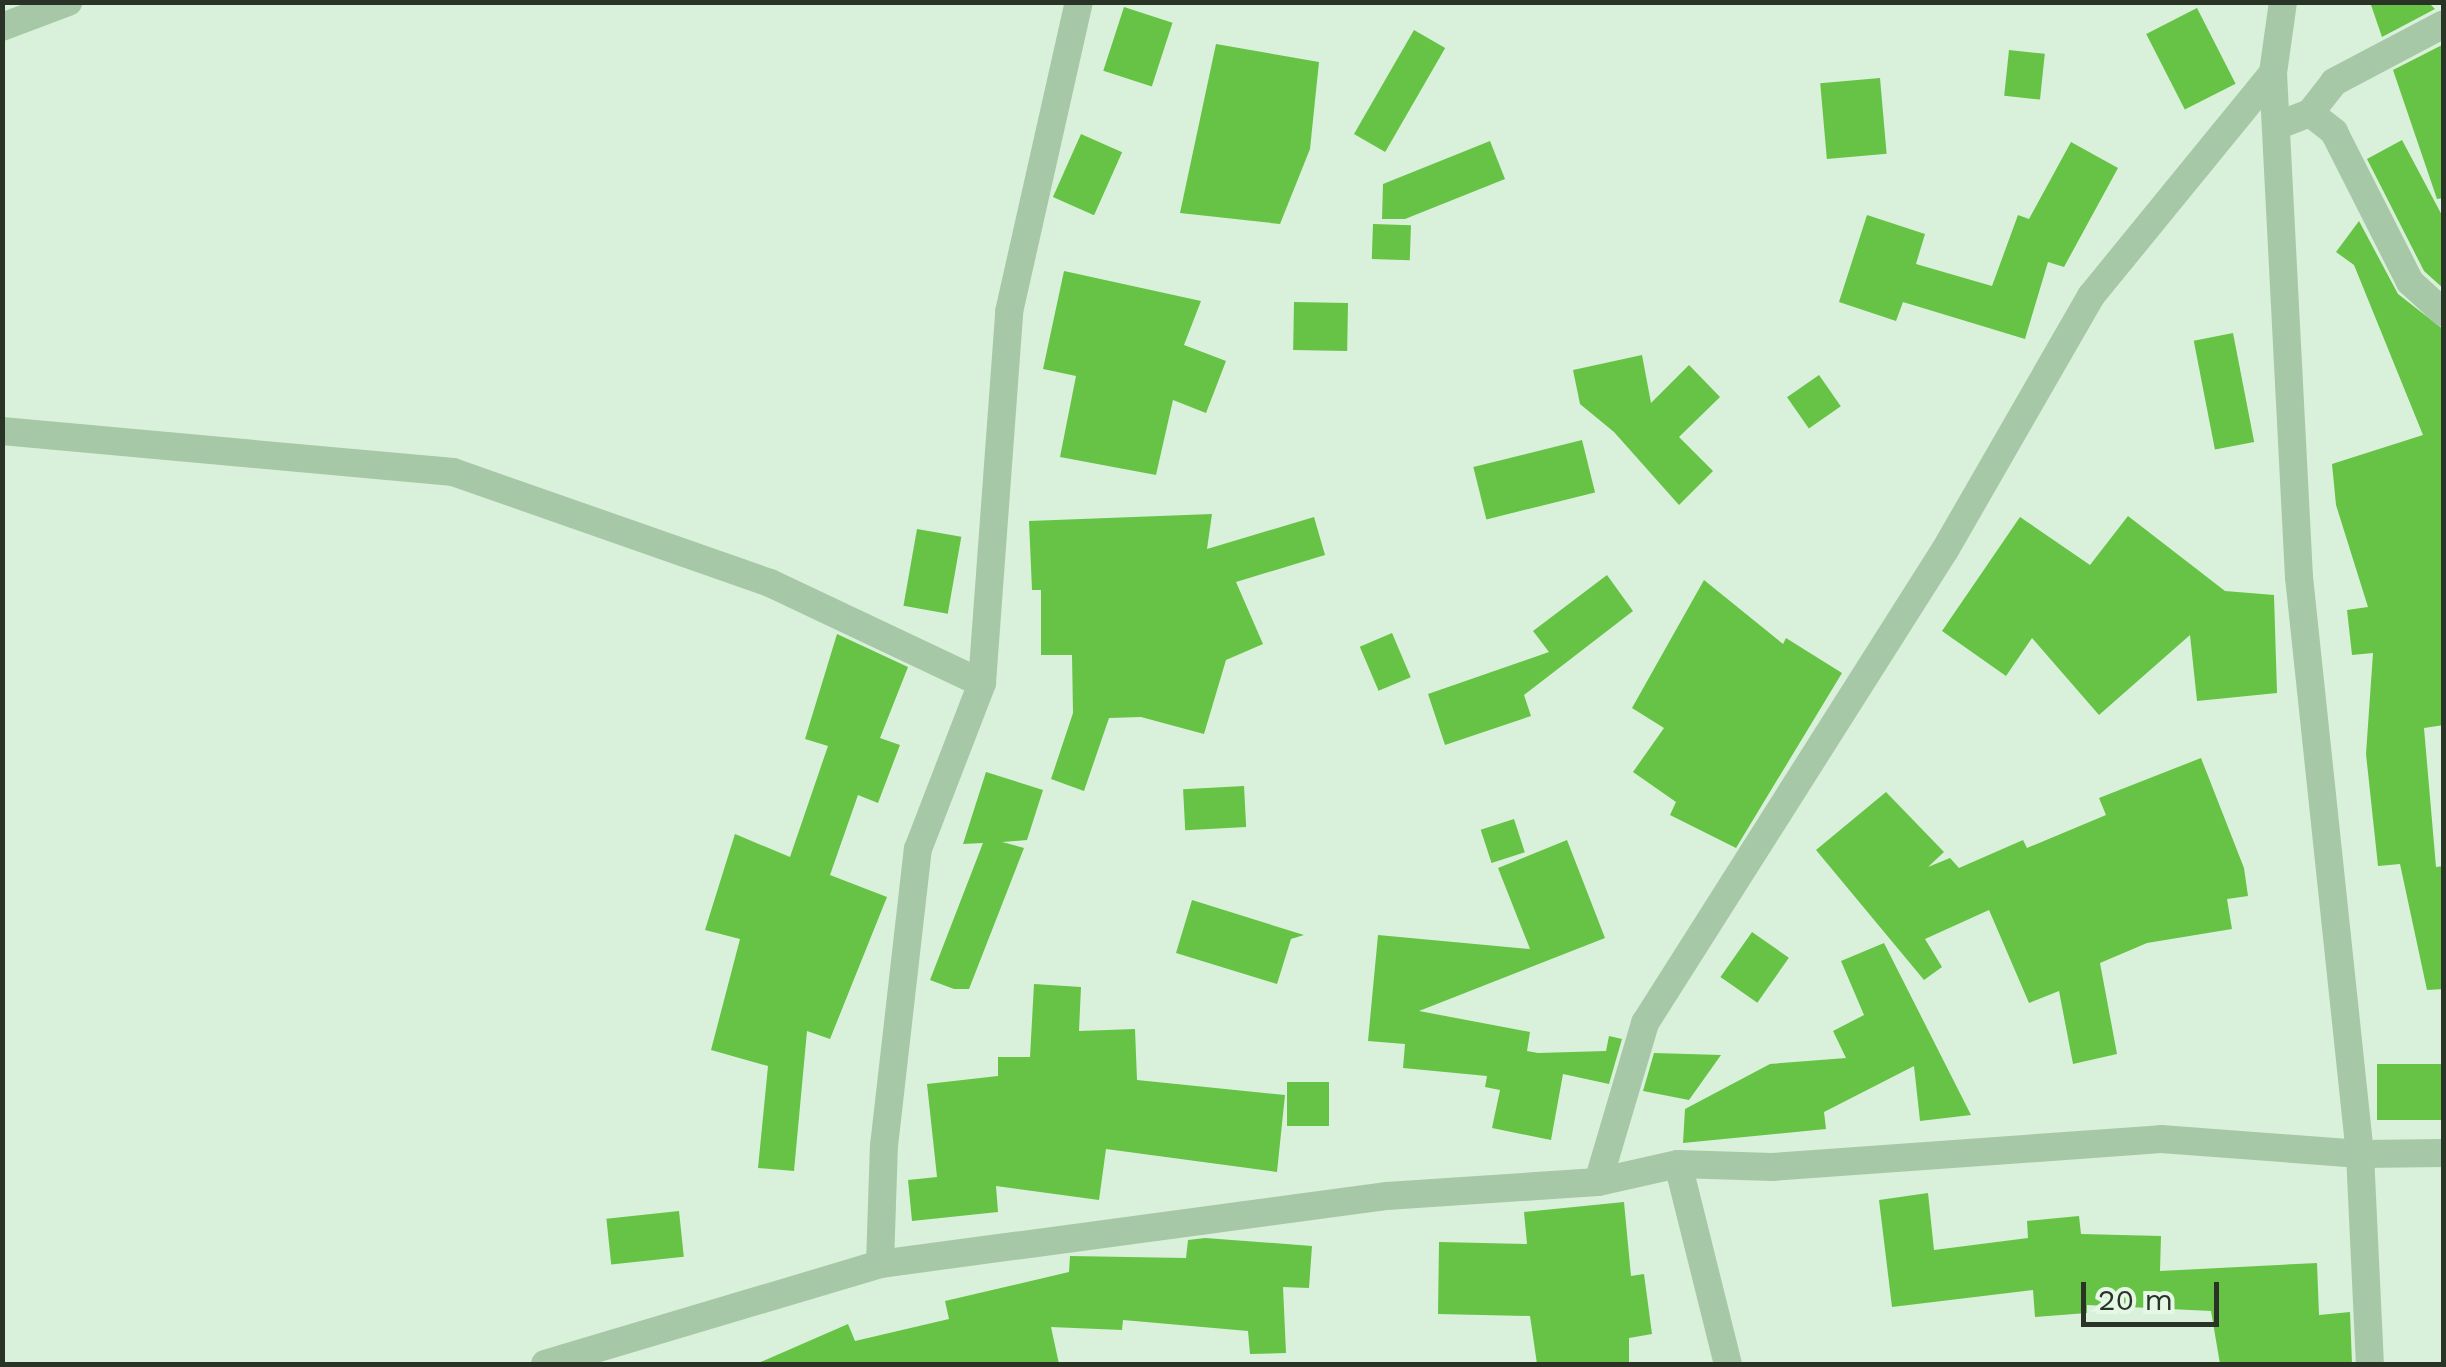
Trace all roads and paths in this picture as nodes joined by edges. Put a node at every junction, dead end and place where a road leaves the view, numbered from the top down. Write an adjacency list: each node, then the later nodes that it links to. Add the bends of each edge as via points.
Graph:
1 (68, 2): 5 (street)
2 (1079, 2): 11 (street, via 1009,312)
3 (2283, 2): 6 (street)
4 (2444, 24): 7 (street, via 2334,82)
5 (2, 26)
6 (2273, 72): 8 (street); 15 (street, via 2091,296 1945,550 1645,1023)
7 (2310, 113): 8 (street); 9 (street, via 2334,132 2410,282)
8 (2276, 126): 13 (street, via 2298,578)
9 (2444, 313)
10 (2, 432): 11 (street, via 453,472 770,583)
11 (982, 684): 16 (street, via 918,849 884,1146)
12 (2444, 1153): 13 (street)
13 (2360, 1154): 14 (street, via 2161,1140 1772,1167); 19 (street)
14 (1678, 1164): 15 (street); 18 (street)
15 (1598, 1182): 16 (street, via 1387,1196)
16 (880, 1264): 17 (street)
17 (545, 1364)
18 (1728, 1364)
19 (2370, 1364)

